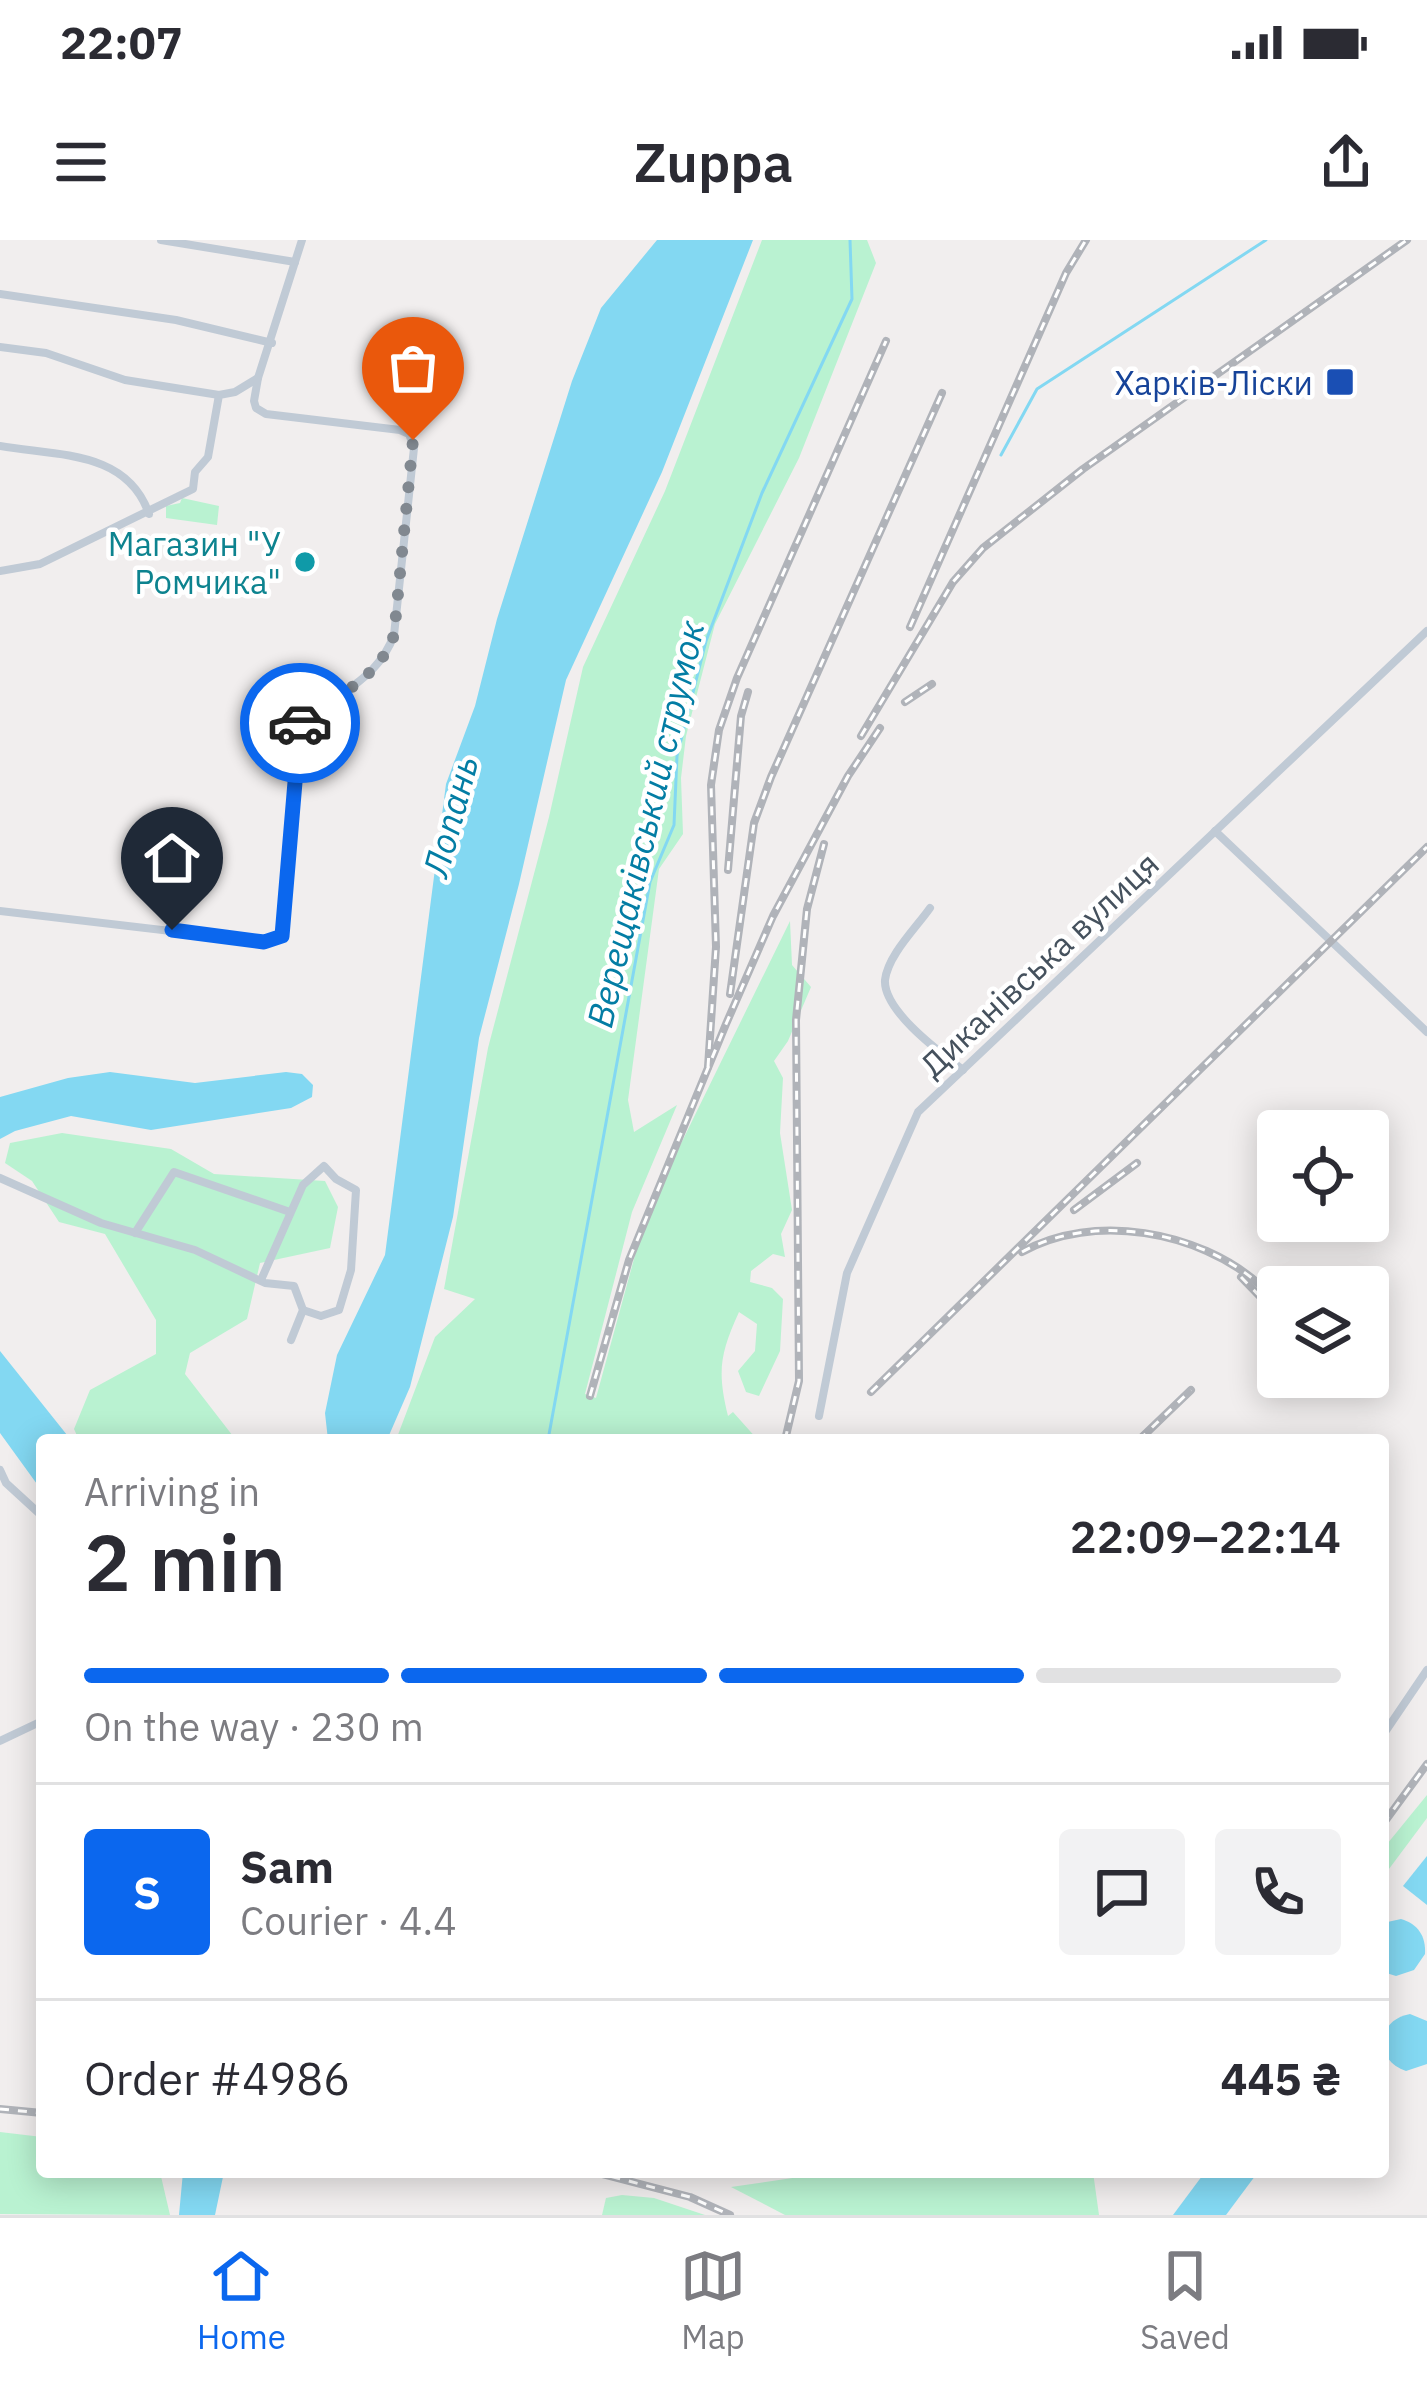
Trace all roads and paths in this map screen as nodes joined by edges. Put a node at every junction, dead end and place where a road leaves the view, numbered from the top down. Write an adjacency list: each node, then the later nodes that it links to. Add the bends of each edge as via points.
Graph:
1 (161, 240): 3 (street)
2 (302, 240): 3 (street)
3 (295, 262): 5 (street)
4 (0, 294): 5 (street, via 176,320)
5 (272, 344): 7 (street)
6 (0, 347): 8 (street)
7 (258, 378): 8 (street); 15 (street, via 254,400 266,414 400,430 414,448 387,654 300,722 282,936 264,942)
8 (219, 395): 10 (street, via 193,489)
9 (0, 446): 10 (street, via 104,463 126,475)
10 (149, 514): 11 (street, via 40,564)
11 (0, 571)
12 (1427, 631): 13 (street, Диканівська вулиця)
13 (1215, 831): 16 (street); 17 (street, Диканівська вулиця)
14 (930, 908): 17 (street, via 892,962 888,996)
15 (0, 911)
16 (1427, 1032)
17 (963, 1070): 24 (street, Диканівська вулиця, via 918,1112 847,1273)
18 (0, 1178): 20 (street)
19 (290, 1212): 20 (street, via 174,1172); 21 (street); 22 (street, via 324,1166 356,1190 339,1310)
20 (136, 1233): 21 (street)
21 (260, 1281): 22 (street, via 294,1286)
22 (303, 1310): 23 (street)
23 (291, 1340)
24 (819, 1416)
25 (0, 1470): 26 (street)
26 (36, 1510)
27 (1427, 1670): 29 (street)
28 (36, 1724): 30 (street)
29 (1389, 1726)
30 (0, 1741)

